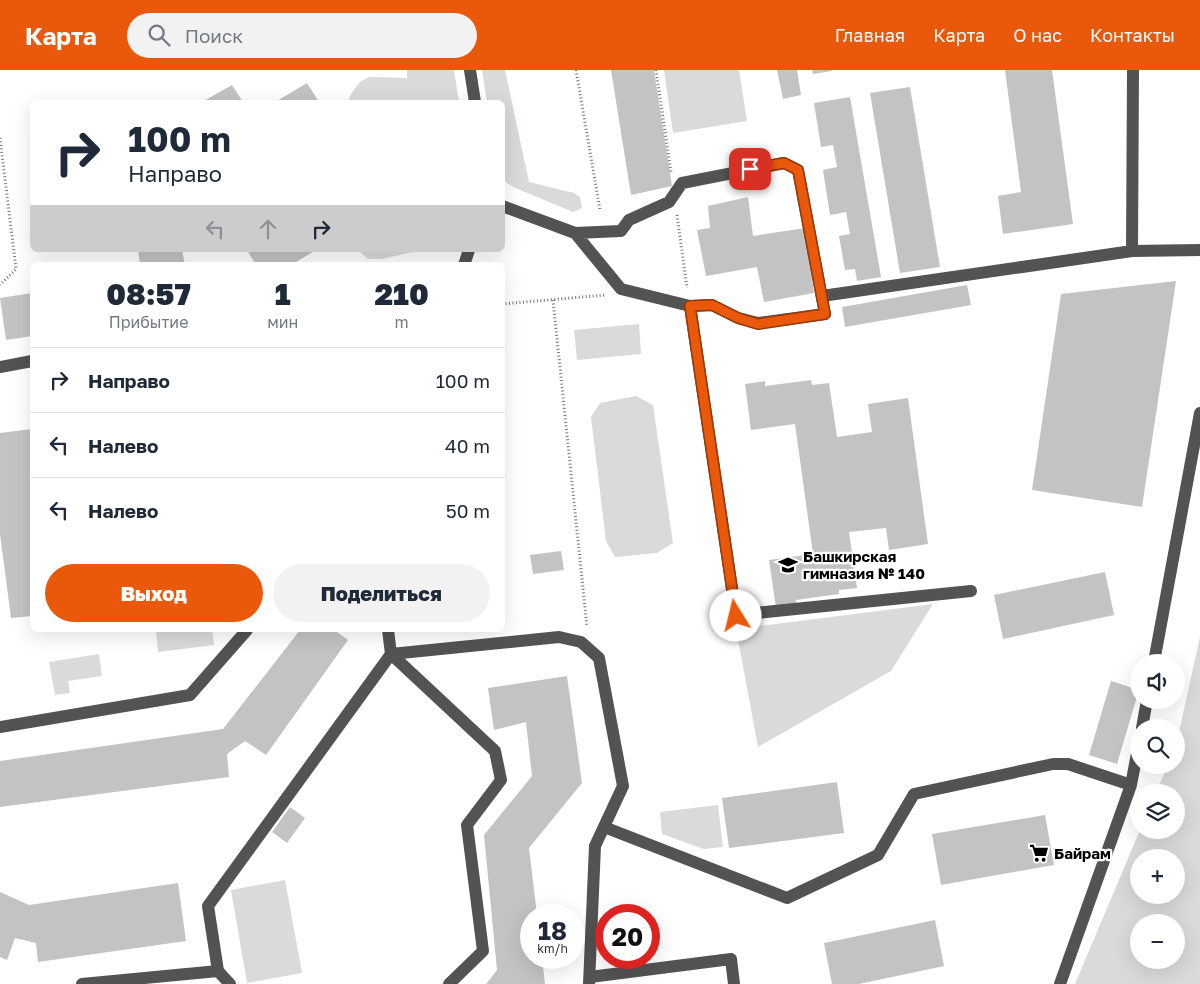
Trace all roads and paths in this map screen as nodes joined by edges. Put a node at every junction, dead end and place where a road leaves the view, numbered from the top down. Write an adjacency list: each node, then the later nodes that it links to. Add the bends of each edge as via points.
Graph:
1 (470, 70): 4 (street)
2 (576, 70): 7 (path)
3 (1134, 70): 10 (street)
4 (475, 100)
5 (0, 138): 11 (path, via 16,269)
6 (505, 207): 8 (street)
7 (600, 210)
8 (575, 233): 12 (street, via 621,230 629,220 669,202 682,183 784,163 798,170); 14 (street, via 621,289)
9 (1200, 250): 10 (street)
10 (1132, 251): 12 (street)
11 (0, 285)
12 (822, 296): 14 (street, via 825,314 758,324 712,305)
13 (505, 304): 21 (path, via 553,300)
14 (690, 306): 18 (street, via 736,616)
15 (30, 361): 16 (street)
16 (0, 367)
17 (1200, 413): 23 (street)
18 (971, 591)
19 (245, 632): 24 (street, via 190,695)
20 (388, 632): 22 (street)
21 (589, 649): 22 (street, via 581,642 559,637); 27 (street, via 599,658 623,786)
22 (391, 654): 28 (street, via 208,906); 33 (street, via 495,751 501,780 467,825 483,951)
23 (1155, 654)
24 (0, 727)
25 (1130, 785): 27 (street, via 1068,764 1053,764 914,794 878,855 787,898)
26 (1130, 788): 35 (street)
27 (604, 827): 30 (street, via 595,846)
28 (218, 971): 29 (street); 32 (street)
29 (176, 980): 31 (street)
30 (590, 980): 34 (street, via 731,959)
31 (82, 984)
32 (230, 984)
33 (450, 984)
34 (734, 984)
35 (1060, 984)

